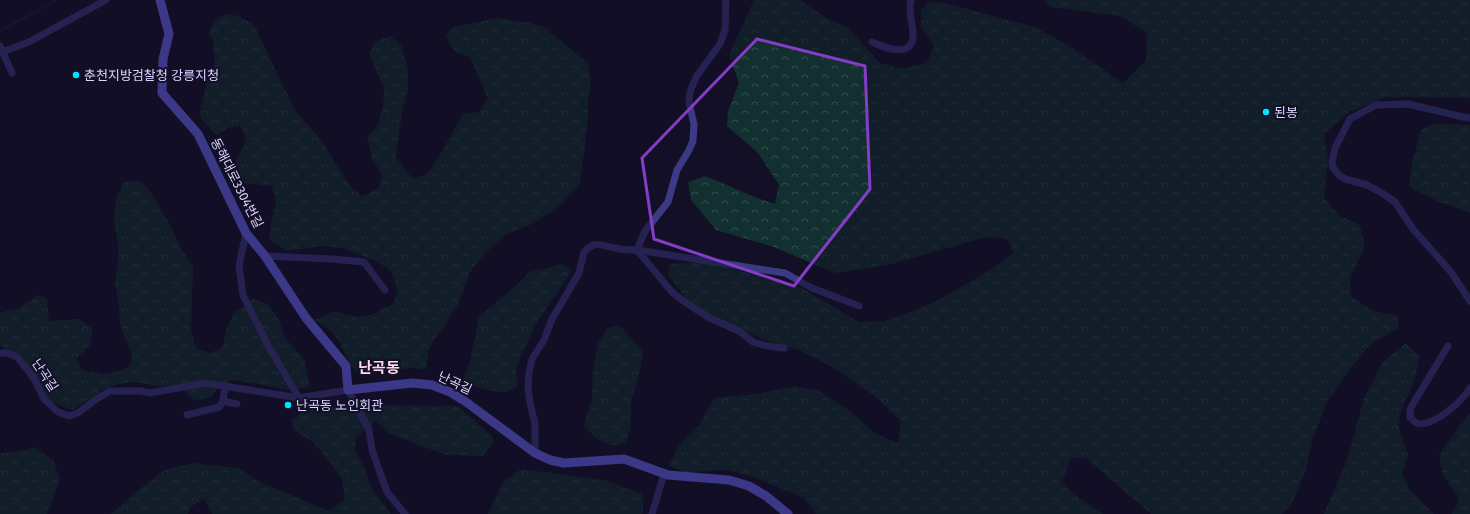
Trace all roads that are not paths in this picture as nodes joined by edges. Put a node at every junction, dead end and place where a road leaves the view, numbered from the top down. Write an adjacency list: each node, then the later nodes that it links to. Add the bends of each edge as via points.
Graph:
1 (106, 0): 7 (street)
2 (160, 0): 10 (street, 동해대로3304번길, via 169,34 163,59 162,93 198,134)
3 (726, 0): 11 (street, via 724,30 720,44 696,77 690,92 689,103 694,124 693,141 677,170 668,202 645,231)
4 (911, 0): 5 (street, via 913,38 910,44 898,50)
5 (872, 42)
6 (0, 46): 7 (street)
7 (2, 55): 8 (street)
8 (12, 72)
9 (1470, 118): 14 (street, via 1408,104 1376,105 1350,119 1335,148 1332,162 1333,168 1345,180 1367,185 1395,202 1414,229 1452,272)
10 (246, 233): 12 (street, 동해대로3304번길); 22 (street, via 239,266 243,295)
11 (637, 250): 15 (street, via 785,273 812,288); 17 (street, via 672,292 682,300 708,317 739,331 753,342); 26 (street, via 613,248 600,243 594,244 584,252 579,274 532,359 528,387 535,424)
12 (266, 256): 13 (street, via 364,262); 21 (street, 동해대로3304번길, via 306,318 346,366)
13 (385, 290)
14 (1470, 301)
15 (859, 306)
16 (1448, 346): 20 (street, via 1410,409 1410,417 1415,423 1430,422 1455,405)
17 (784, 348)
18 (0, 353): 19 (street, 난곡길, via 17,357 34,378 44,399 58,412 69,416 78,413 110,391 150,393 205,383)
19 (225, 386): 22 (street, 난곡길); 23 (street)
20 (1470, 388)
21 (348, 390): 22 (street, 난곡길); 26 (street, 난곡길, via 412,383 432,385 466,402); 28 (street, via 369,430 372,450 387,492)
22 (299, 398)
23 (223, 401): 24 (street); 25 (street, via 220,407)
24 (237, 404)
25 (187, 415)
26 (535, 453): 27 (street, 난곡길, via 564,463 624,459)
27 (664, 474): 29 (street); 30 (street, 난곡길, via 729,480 749,486)
28 (405, 514)
29 (652, 514)
30 (788, 514)

